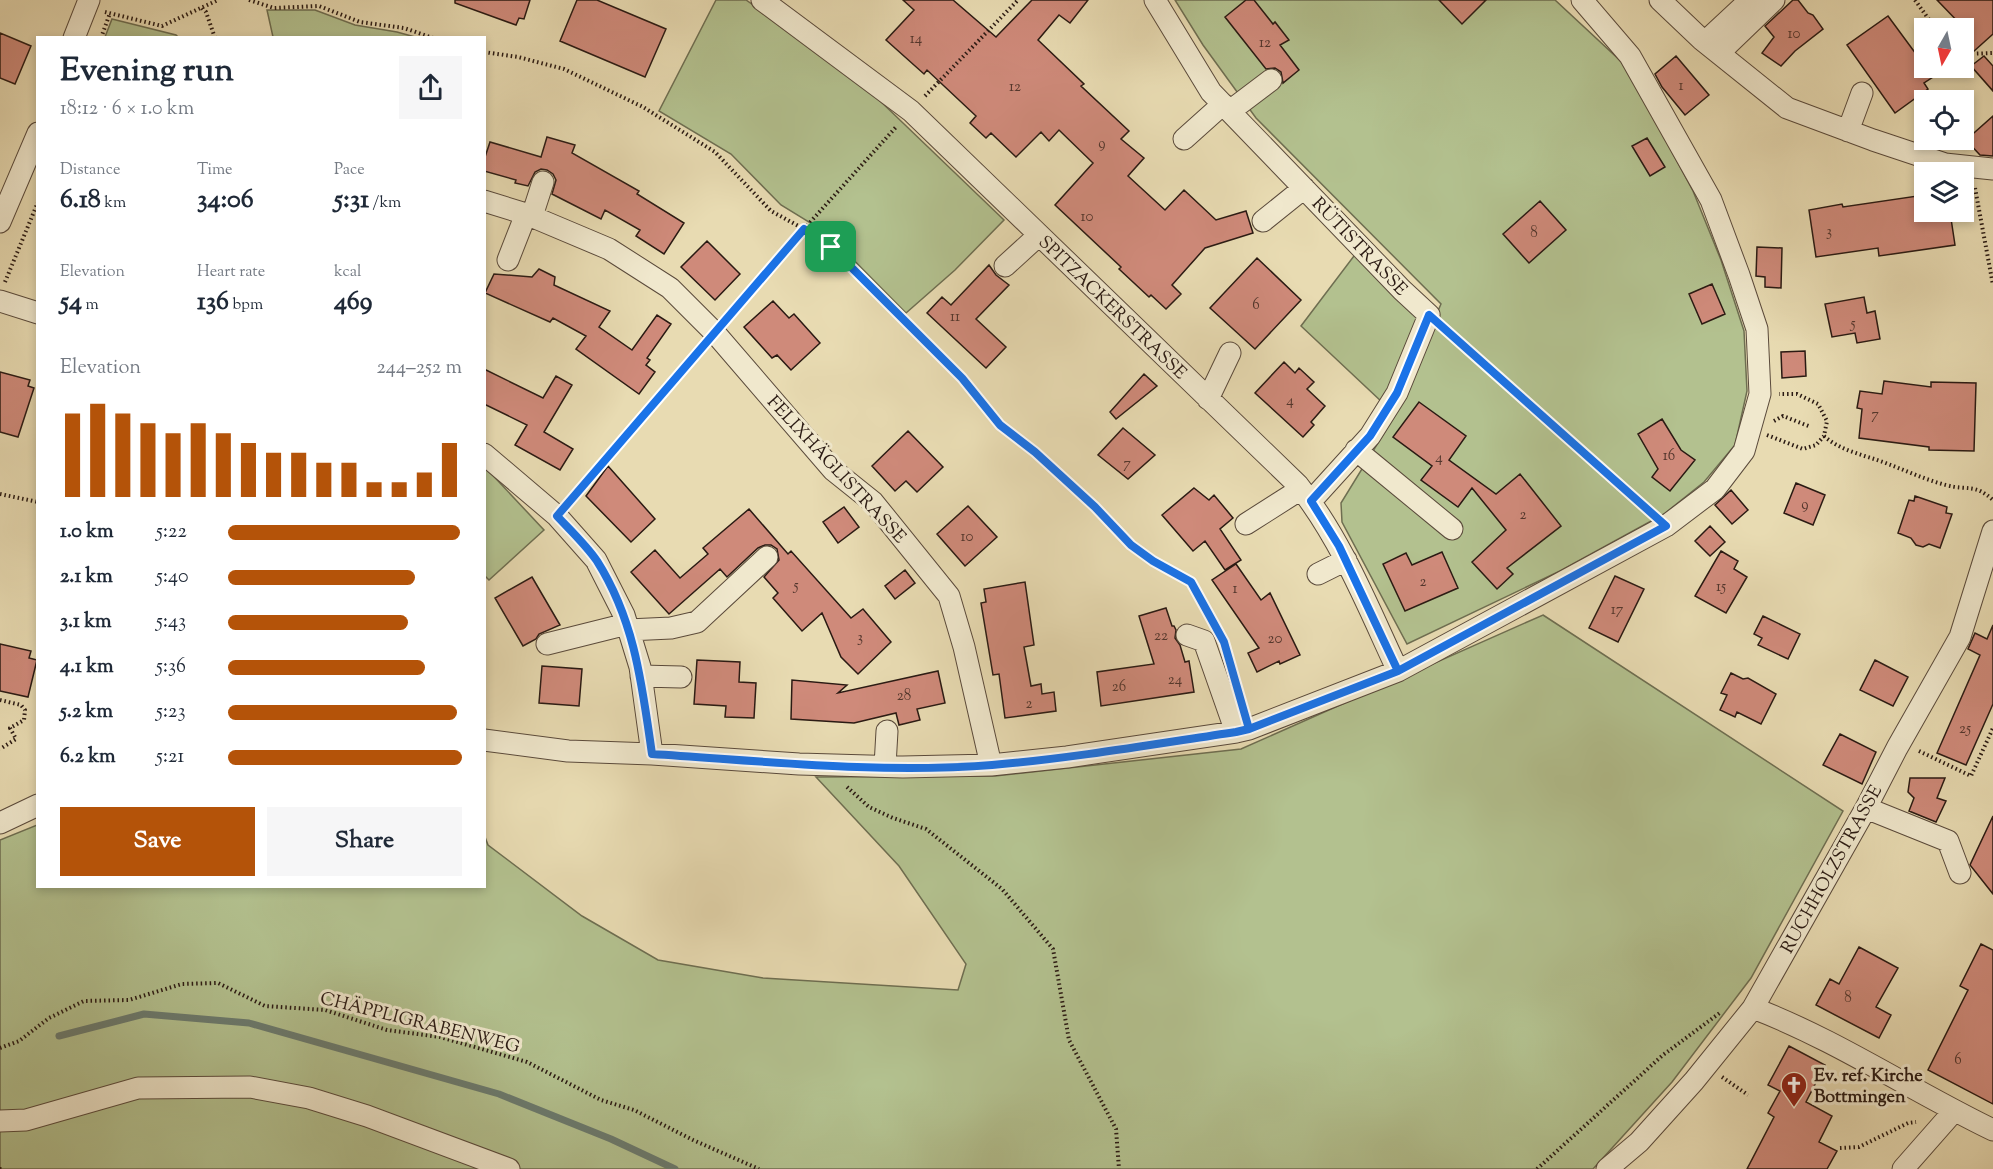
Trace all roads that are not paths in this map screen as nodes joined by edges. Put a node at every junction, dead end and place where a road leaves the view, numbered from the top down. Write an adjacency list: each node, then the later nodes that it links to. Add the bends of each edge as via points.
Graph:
1 (762, 0): 23 (street, SPITZACKERSTRASSE, via 911,111)
2 (1155, 0): 12 (street, RÜTISTRASSE, via 1211,92)
3 (1582, 0): 43 (street, via 1630,56 1711,200 1757,329 1760,394 1751,428 1744,451 1714,489 1666,526)
4 (1660, 0): 9 (street)
5 (1750, 0): 9 (street)
6 (1774, 0): 9 (street)
7 (87, 3): 8 (street)
8 (75, 36)
9 (1712, 48): 13 (street, via 1787,108)
10 (1271, 80): 12 (street)
11 (1862, 93): 13 (street)
12 (1227, 108): 15 (street); 18 (street, RÜTISTRASSE)
13 (1848, 130): 16 (street, via 1945,164)
14 (36, 138): 22 (street)
15 (1184, 139)
16 (1993, 169)
17 (543, 182): 20 (street)
18 (1304, 188): 21 (street); 30 (street, RÜTISTRASSE, via 1429,315 1397,393 1370,436)
19 (486, 202): 20 (street, FELIXHÄGLISTRASSE)
20 (529, 215): 24 (street); 50 (street, FELIXHÄGLISTRASSE, via 609,249 670,288 715,333 833,470 873,502 949,596)
21 (1263, 221)
22 (0, 222)
23 (1039, 236): 25 (street); 29 (street, SPITZACKERSTRASSE)
24 (508, 260)
25 (1005, 266)
26 (2, 292): 27 (street)
27 (36, 312)
28 (1230, 352): 29 (street)
29 (1208, 399): 32 (street, SPITZACKERSTRASSE)
30 (1356, 450): 32 (street); 34 (street)
31 (486, 456): 40 (street, via 557,516 596,560)
32 (1306, 495): 33 (street); 37 (street, SPITZACKERSTRASSE)
33 (1245, 524)
34 (1452, 529)
35 (1993, 531): 39 (street, RUCHHOLZSTRASSE)
36 (767, 557): 40 (street, via 697,622 671,628)
37 (1346, 560): 38 (street); 43 (street, SPITZACKERSTRASSE)
38 (1318, 574)
39 (1985, 584): 53 (street, RUCHHOLZSTRASSE)
40 (628, 627): 42 (street); 44 (street)
41 (1187, 635): 47 (street, via 1204,641)
42 (547, 645)
43 (1398, 671): 47 (street)
44 (641, 676): 45 (street); 49 (street)
45 (681, 677)
46 (887, 731): 51 (street)
47 (1236, 732): 50 (street)
48 (486, 740): 49 (street)
49 (652, 754): 51 (street)
50 (991, 765): 51 (street)
51 (885, 766)
52 (36, 806): 54 (street)
53 (1866, 808): 55 (street, via 1948,841); 56 (street, RUCHHOLZSTRASSE)
54 (0, 823)
55 (1960, 873)
56 (1753, 1008): 57 (street, via 1790,1022); 60 (street, RUCHHOLZSTRASSE)
57 (1950, 1115): 59 (street); 64 (street)
58 (0, 1120): 61 (street, via 26,1120 138,1088 250,1087 309,1098 368,1116)
59 (1993, 1130)
60 (1639, 1142): 62 (street, RUCHHOLZSTRASSE); 63 (street)
61 (509, 1169)
62 (1607, 1169)
63 (1636, 1169)
64 (1903, 1169)

